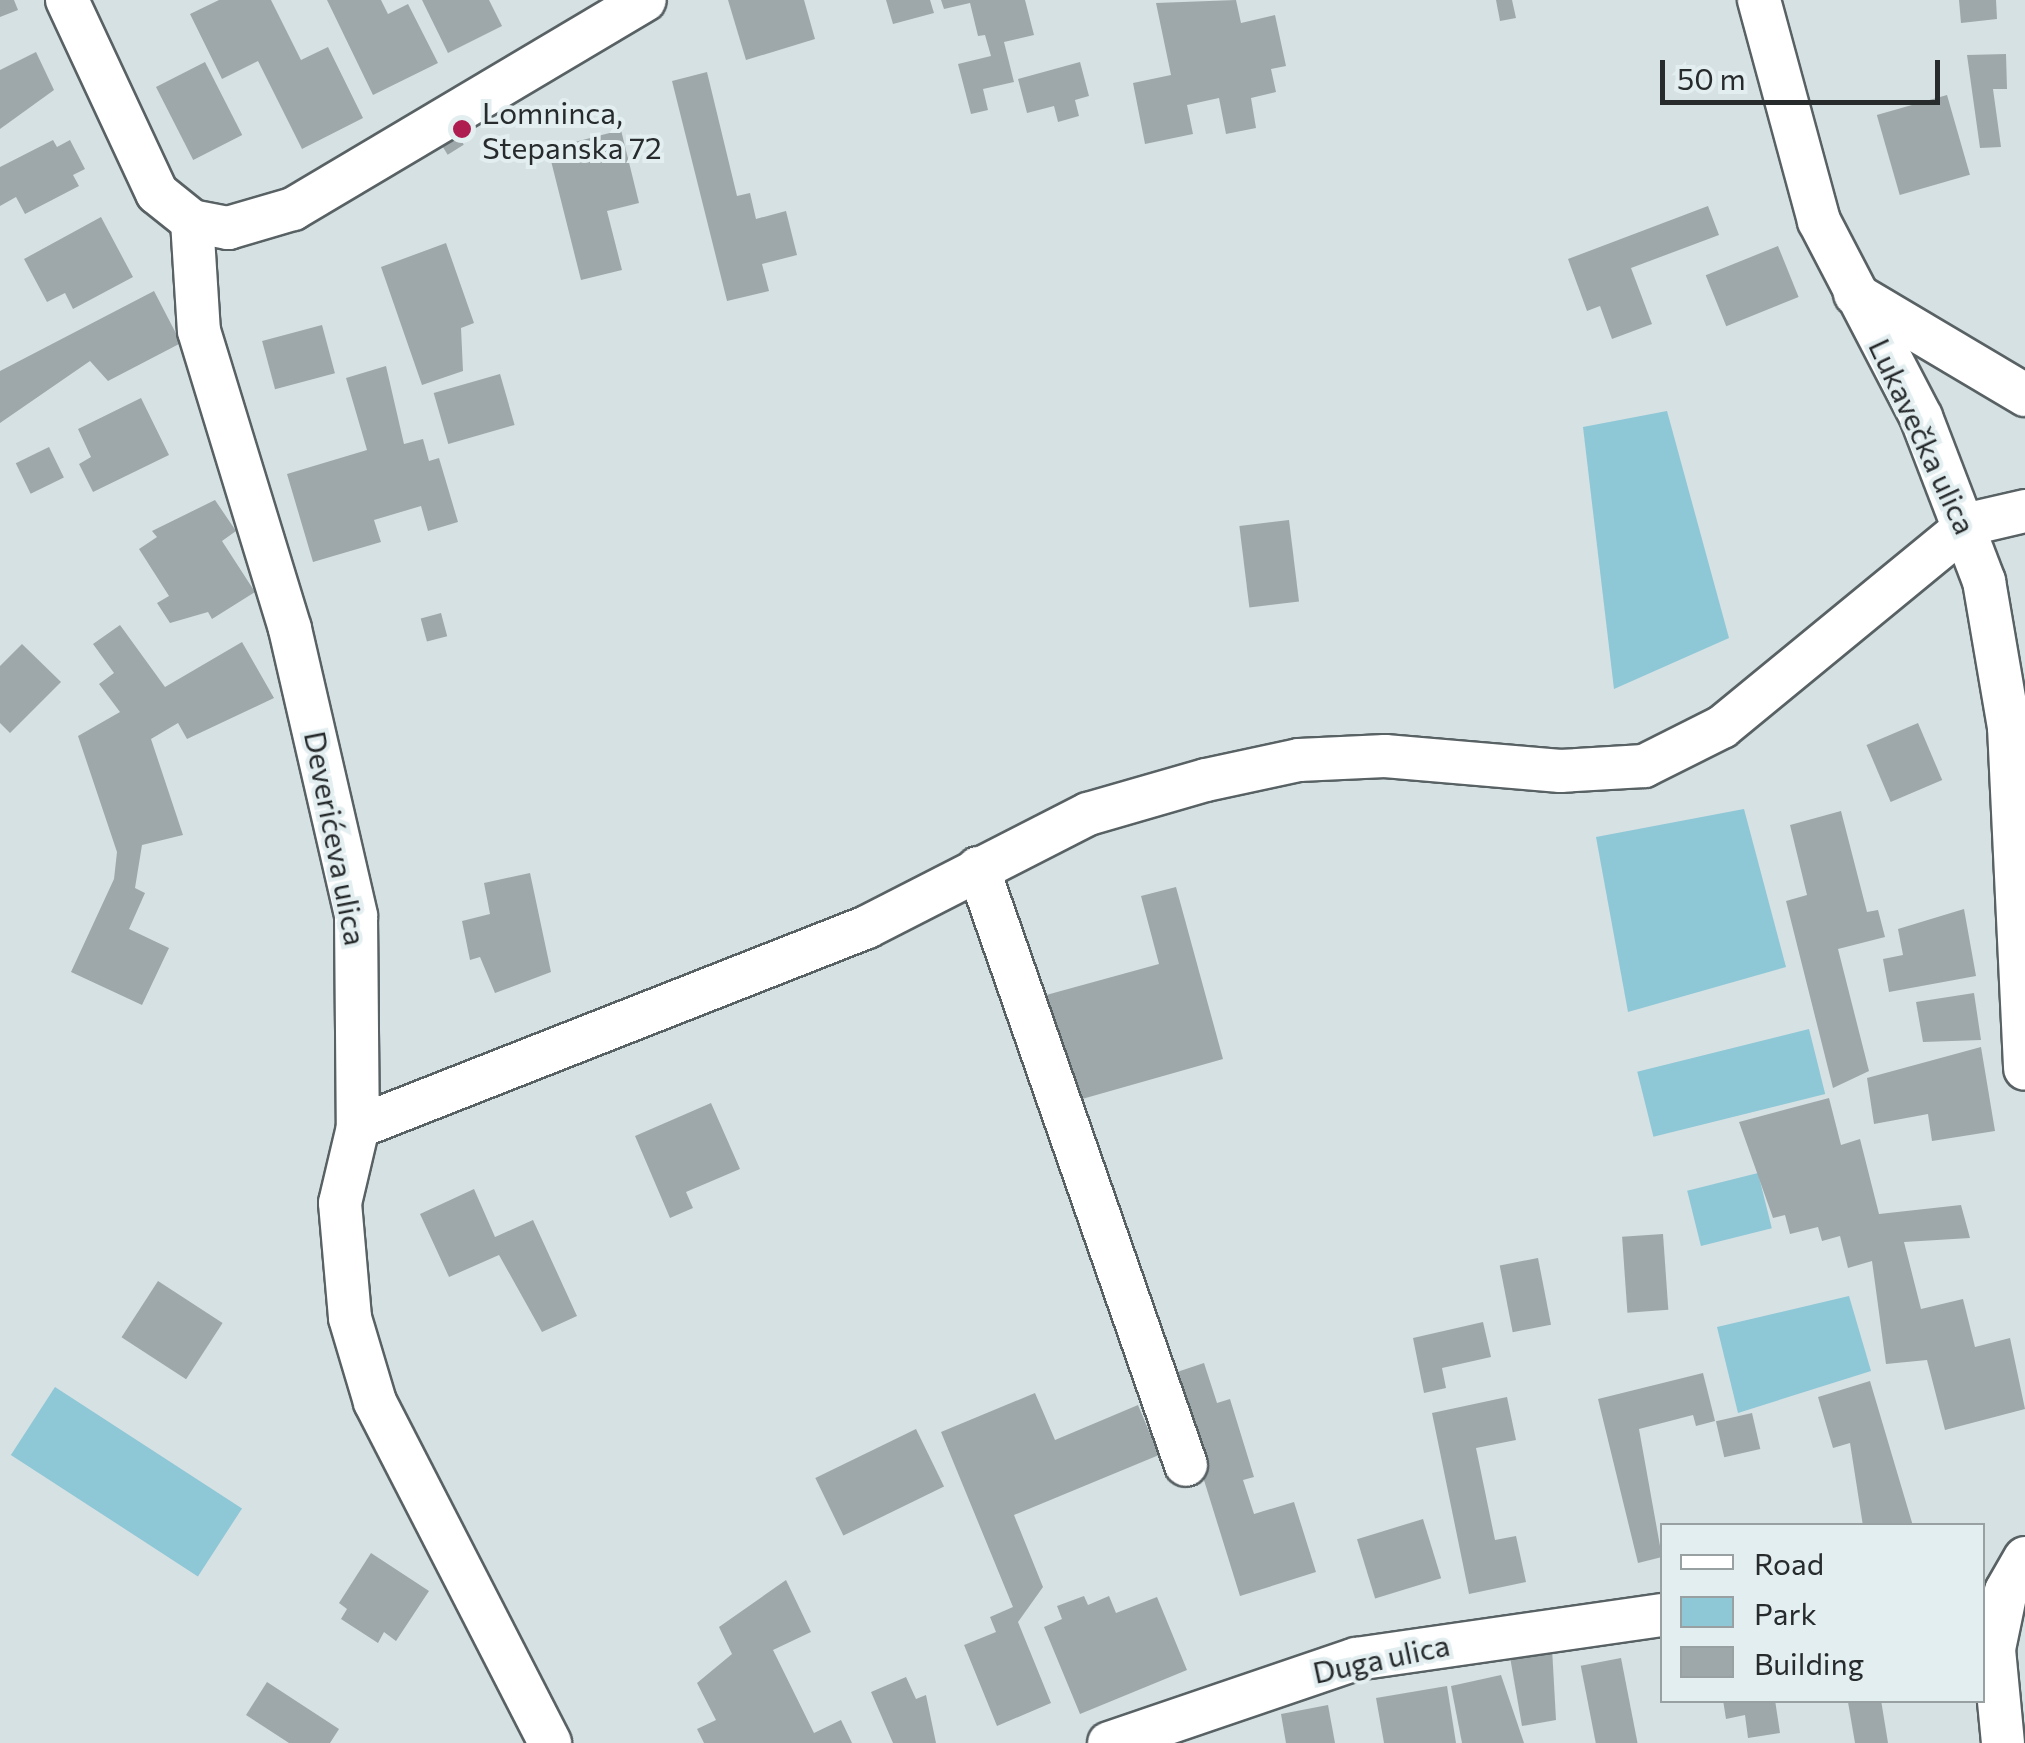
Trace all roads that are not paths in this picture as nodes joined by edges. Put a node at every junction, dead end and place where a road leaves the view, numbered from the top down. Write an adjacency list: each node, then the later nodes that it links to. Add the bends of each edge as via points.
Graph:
1 (67, 0): 4 (street, via 143,171)
2 (644, 0): 4 (street, via 293,209 228,228)
3 (1758, 0): 5 (street, Lukavečka ulica, via 1814,206)
4 (192, 221): 11 (street, Deverićeva ulica, via 198,331 290,629 356,916)
5 (1855, 294): 6 (street); 8 (street, Lukavečka ulica)
6 (2025, 394)
7 (2025, 511): 8 (street)
8 (1969, 524): 9 (street, via 1722,728 1644,766 1299,760 1088,814); 10 (street, Lukavečka ulica, via 2009,727)
9 (978, 868): 11 (street, via 867,927); 12 (street)
10 (2025, 1069)
11 (358, 1127): 15 (street, Deverićeva ulica, via 340,1203 341,1272 360,1354 458,1574)
12 (1186, 1465)
13 (2004, 1580): 17 (street, via 1994,1649)
14 (1660, 1615): 16 (street, Duga ulica, via 1356,1659)
15 (550, 1743)
16 (1110, 1743)
17 (2003, 1743)

